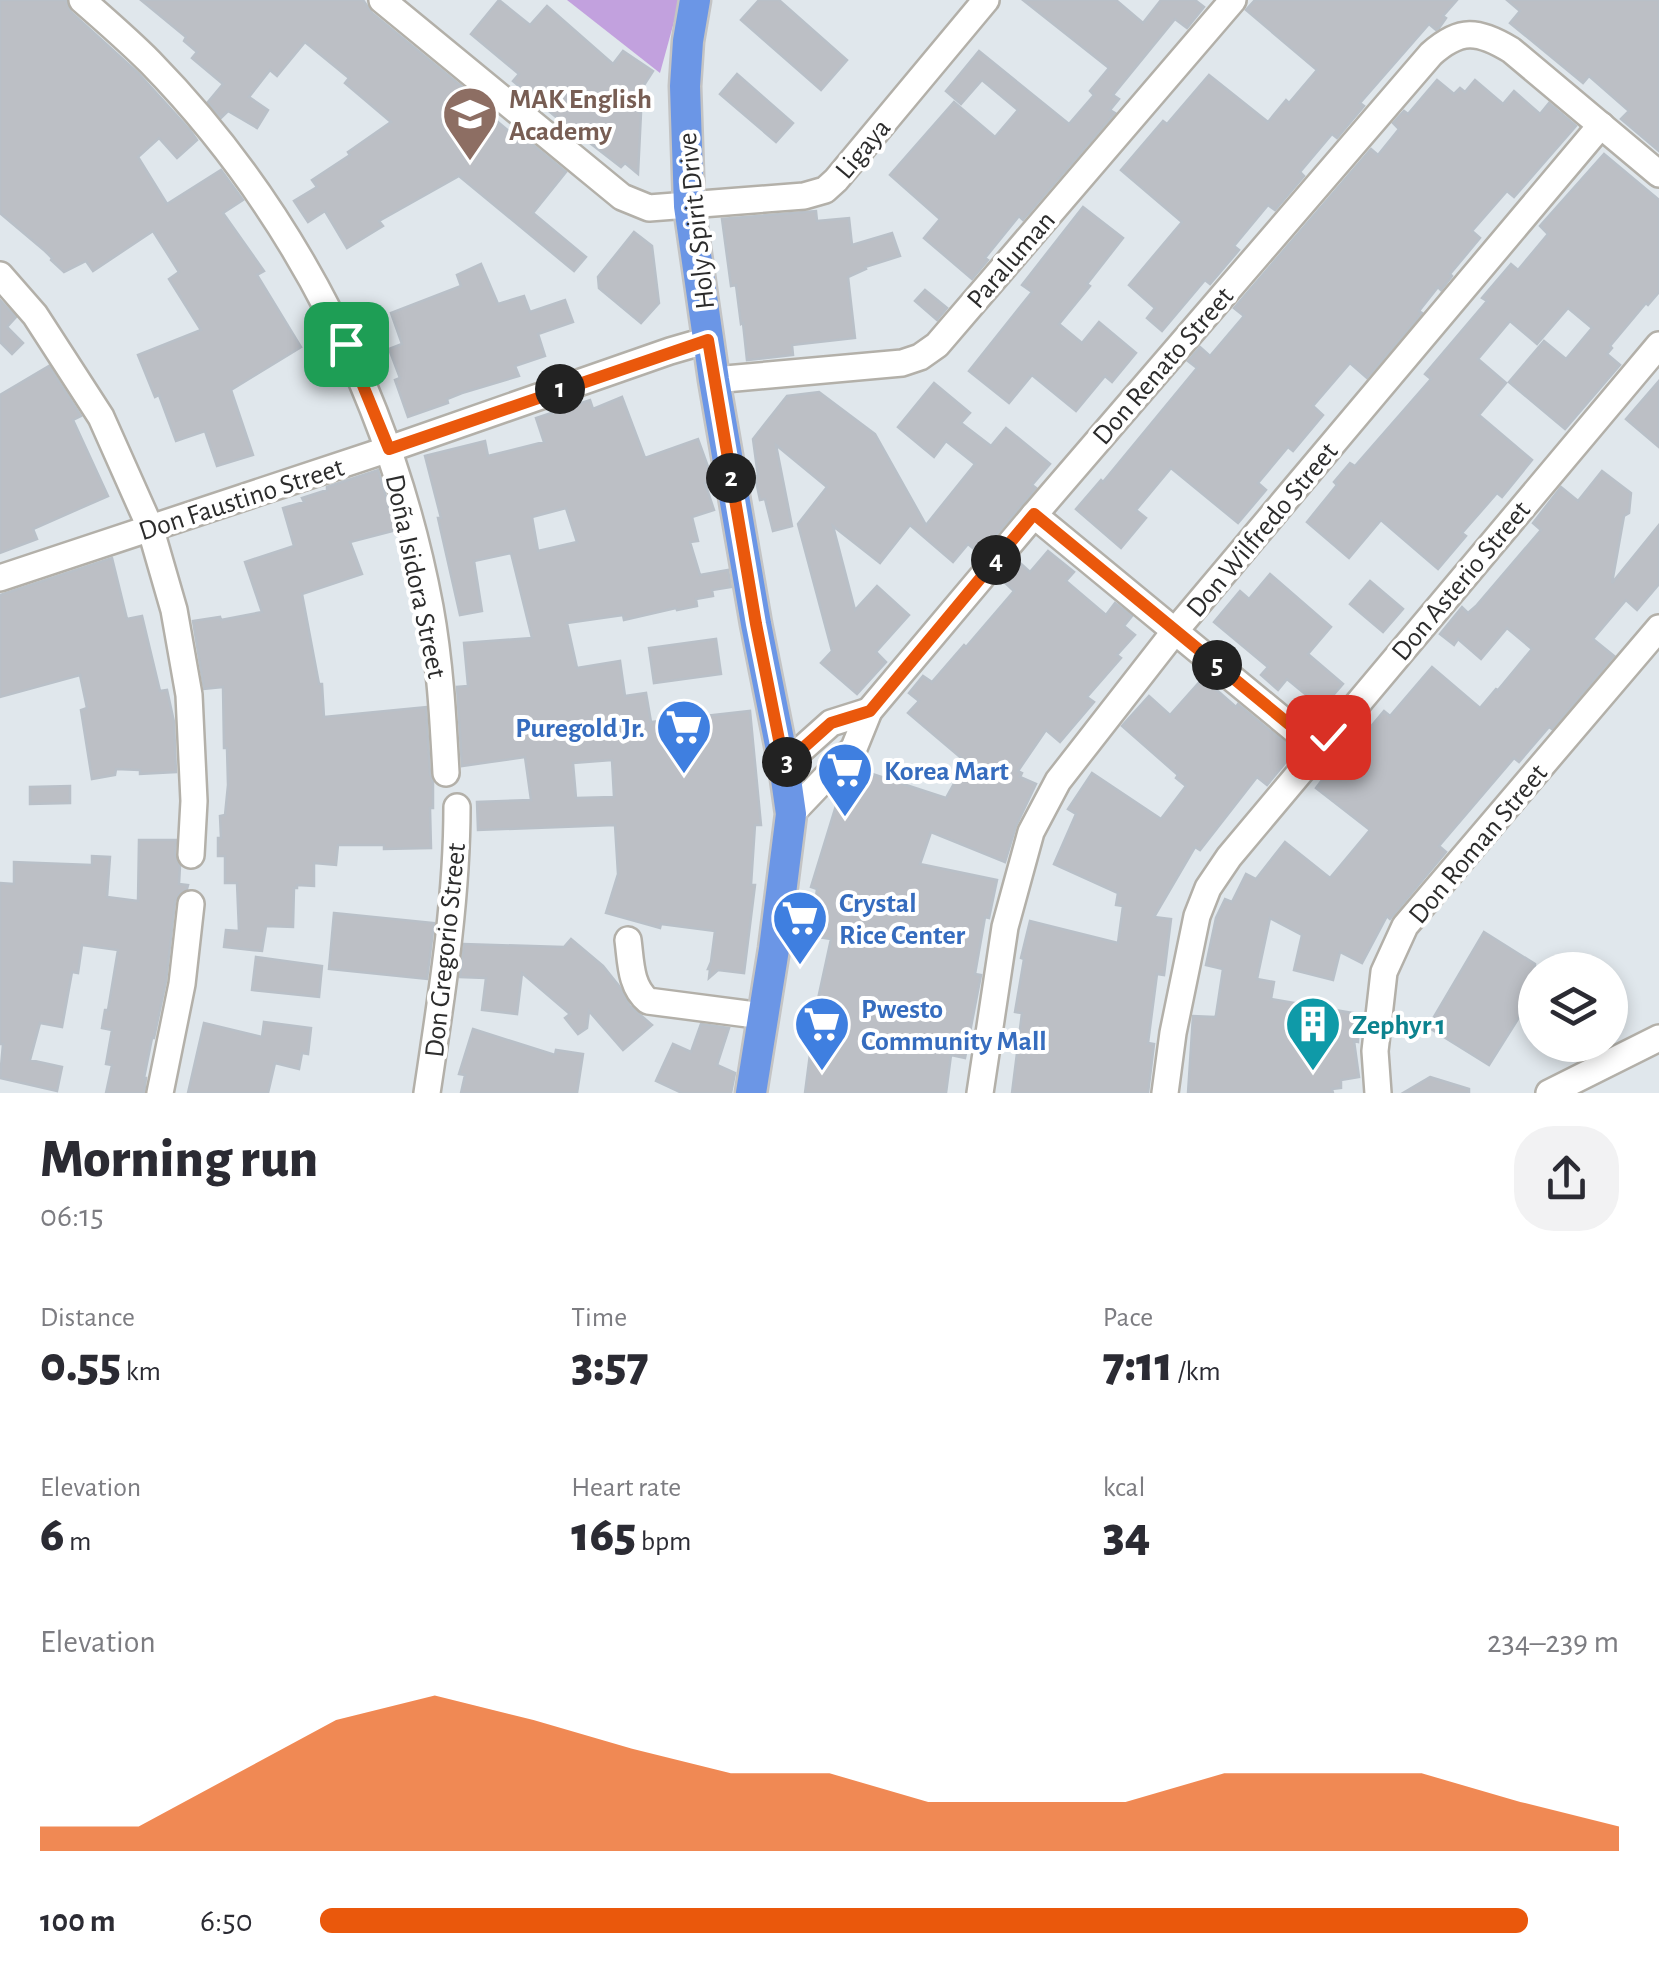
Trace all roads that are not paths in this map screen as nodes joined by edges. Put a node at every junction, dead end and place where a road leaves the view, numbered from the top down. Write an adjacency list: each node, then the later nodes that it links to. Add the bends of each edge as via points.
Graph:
1 (82, 0): 13 (street, Doña Isidora Street, via 150,62 225,149 291,242 346,344)
2 (382, 0): 8 (street, Ligaya, via 622,197 649,208)
3 (695, 0): 8 (main road, Holy Spirit Drive, via 685,86)
4 (986, 0): 8 (street, Ligaya, via 825,190)
5 (1233, 0): 12 (street, Paraluman, via 938,345 902,363)
6 (1602, 125): 7 (street); 14 (street, Don Renato Street, via 1488,36 1447,40); 18 (street, Don Wilfredo Street)
7 (1659, 174)
8 (689, 206): 10 (main road, Holy Spirit Drive)
9 (0, 275): 15 (street, via 35,314 101,416)
10 (708, 340): 12 (main road, Holy Spirit Drive); 13 (street, Don Faustino Street)
11 (1659, 345): 20 (street, Don Asterio Street)
12 (714, 380): 21 (main road, Holy Spirit Drive)
13 (389, 449): 15 (street, Don Faustino Street); 22 (street, Doña Isidora Street, via 430,609)
14 (1034, 514): 18 (street); 19 (street, Don Renato Street)
15 (150, 528): 16 (street, Don Faustino Street); 25 (street, via 189,695)
16 (0, 578)
17 (1659, 628): 35 (street, Don Roman Street, via 1405,926 1384,972 1374,1051)
18 (1176, 631): 20 (street); 33 (street, Don Wilfredo Street, via 1058,781 1031,832 1004,927)
19 (870, 711): 21 (street, Don Renato Street, via 831,723); 24 (street, Don Renato Street, via 854,748)
20 (1318, 748): 34 (street, Don Asterio Street, via 1208,888 1184,969)
21 (784, 765): 24 (main road, Holy Spirit Drive)
22 (446, 773)
23 (456, 806): 31 (street, Don Gregorio Street)
24 (791, 814): 28 (main road, Holy Spirit Drive)
25 (191, 855)
26 (191, 904): 30 (street)
27 (628, 940): 28 (street, via 634,982 648,1001)
28 (764, 1016): 32 (main road, Holy Spirit Drive)
29 (1659, 1038): 36 (street)
30 (160, 1093)
31 (427, 1093)
32 (752, 1093)
33 (980, 1093)
34 (1166, 1093)
35 (1378, 1093)
36 (1549, 1093)

